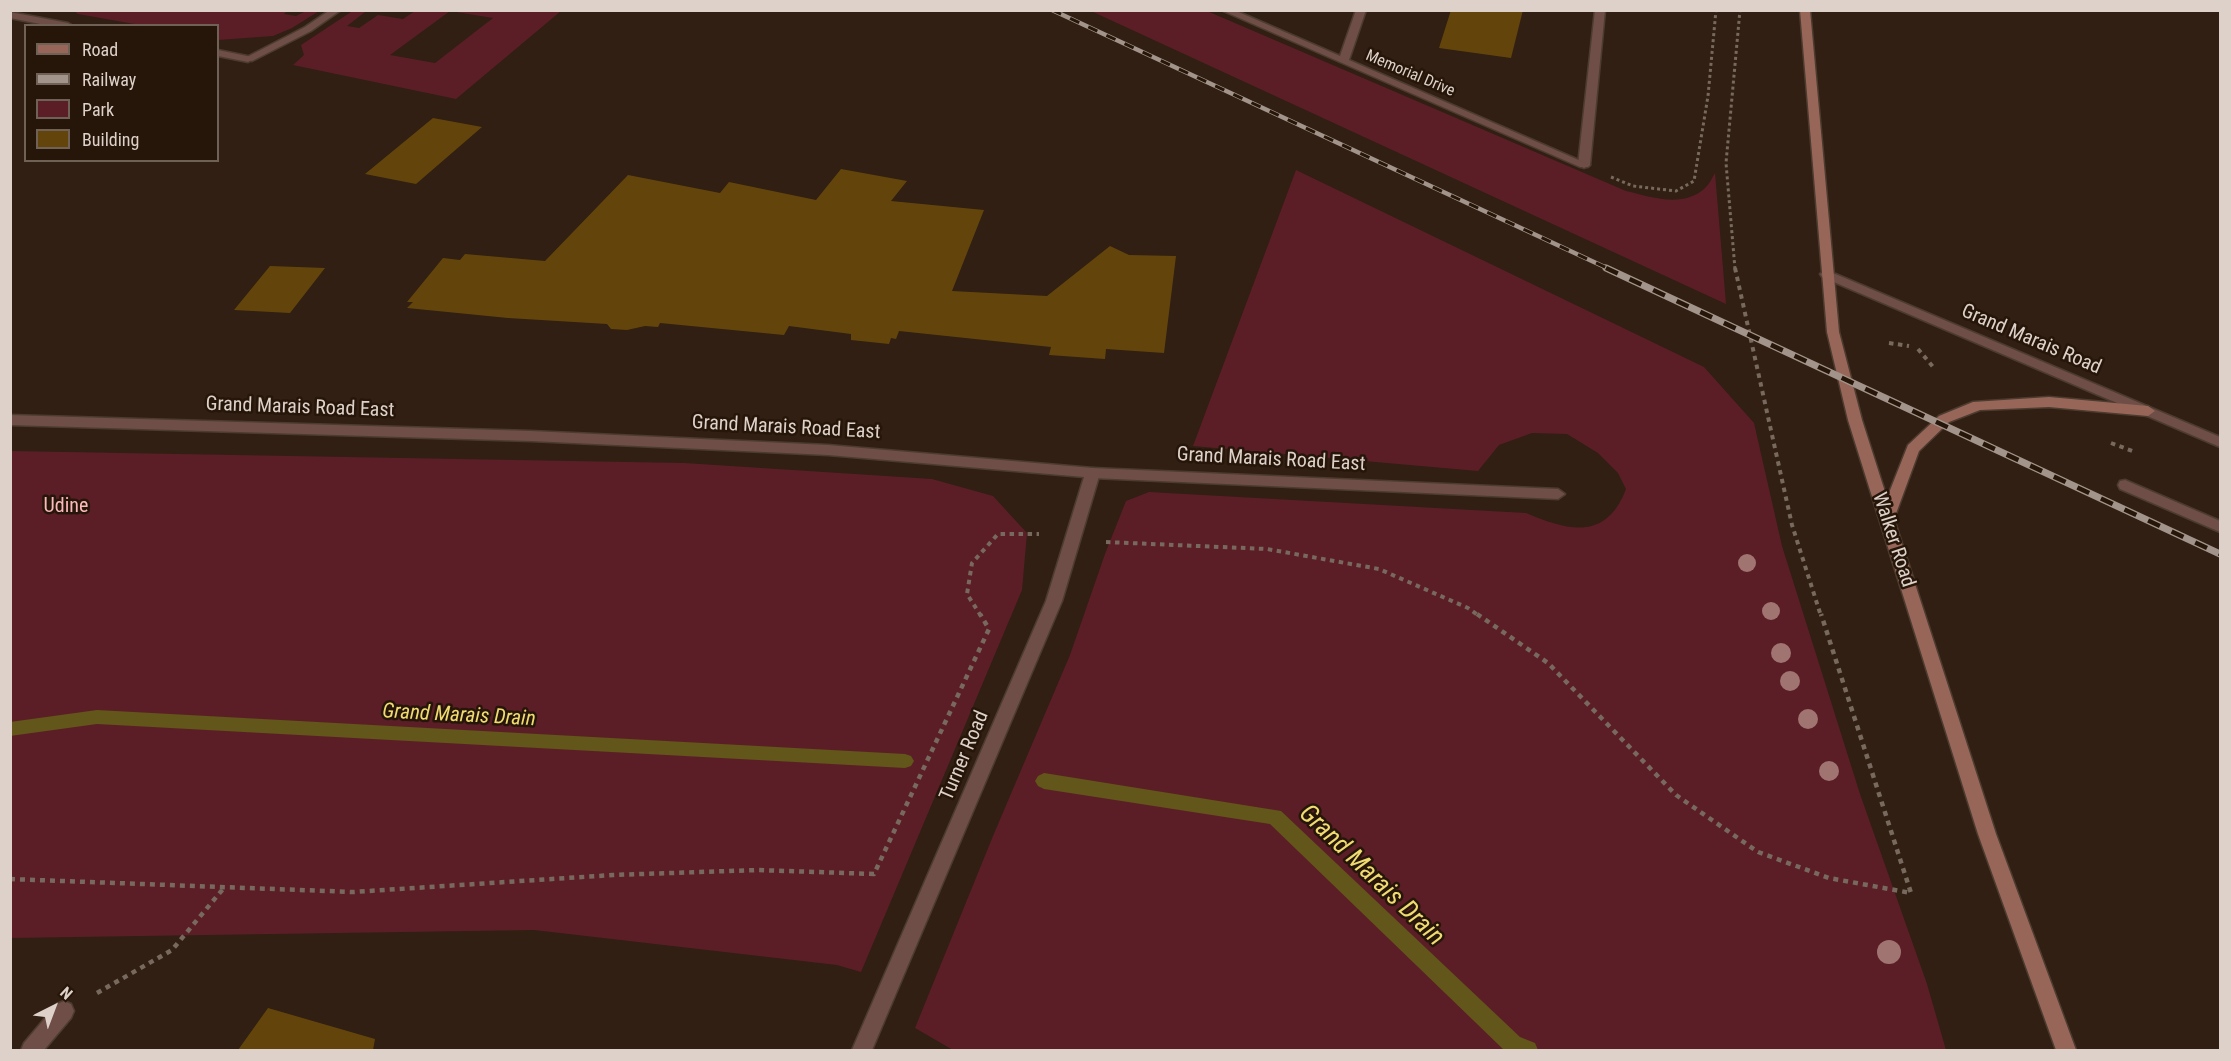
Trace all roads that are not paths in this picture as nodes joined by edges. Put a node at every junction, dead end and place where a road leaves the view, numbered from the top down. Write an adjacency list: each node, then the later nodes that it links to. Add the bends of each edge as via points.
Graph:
1 (337, 10): 8 (street, via 248,59)
2 (1225, 10): 9 (street, Memorial Drive)
3 (1361, 10): 9 (street)
4 (1599, 10): 9 (street, Memorial Drive, via 1584,165)
5 (1805, 10): 10 (main road, Walker Road)
6 (11, 12): 7 (street)
7 (60, 24)
8 (219, 53)
9 (1343, 61)
10 (1826, 274): 11 (street, Grand Marais Road); 17 (main road, Walker Road, via 1838,354)
11 (2148, 411): 13 (street, Grand Marais Road); 17 (main road, via 2049,402 1978,405 1944,419 1913,449)
12 (10, 420): 14 (street, Grand Marais Road East, via 816,449)
13 (2220, 442)
14 (1093, 472): 16 (street, Grand Marais Road East); 21 (street, Turner Road, via 1054,601)
15 (2125, 485): 18 (street)
16 (1558, 494)
17 (1887, 519): 22 (main road, Walker Road, via 1988,834)
18 (2220, 527)
19 (64, 1011): 20 (street)
20 (31, 1050)
21 (862, 1050)
22 (2066, 1050)

